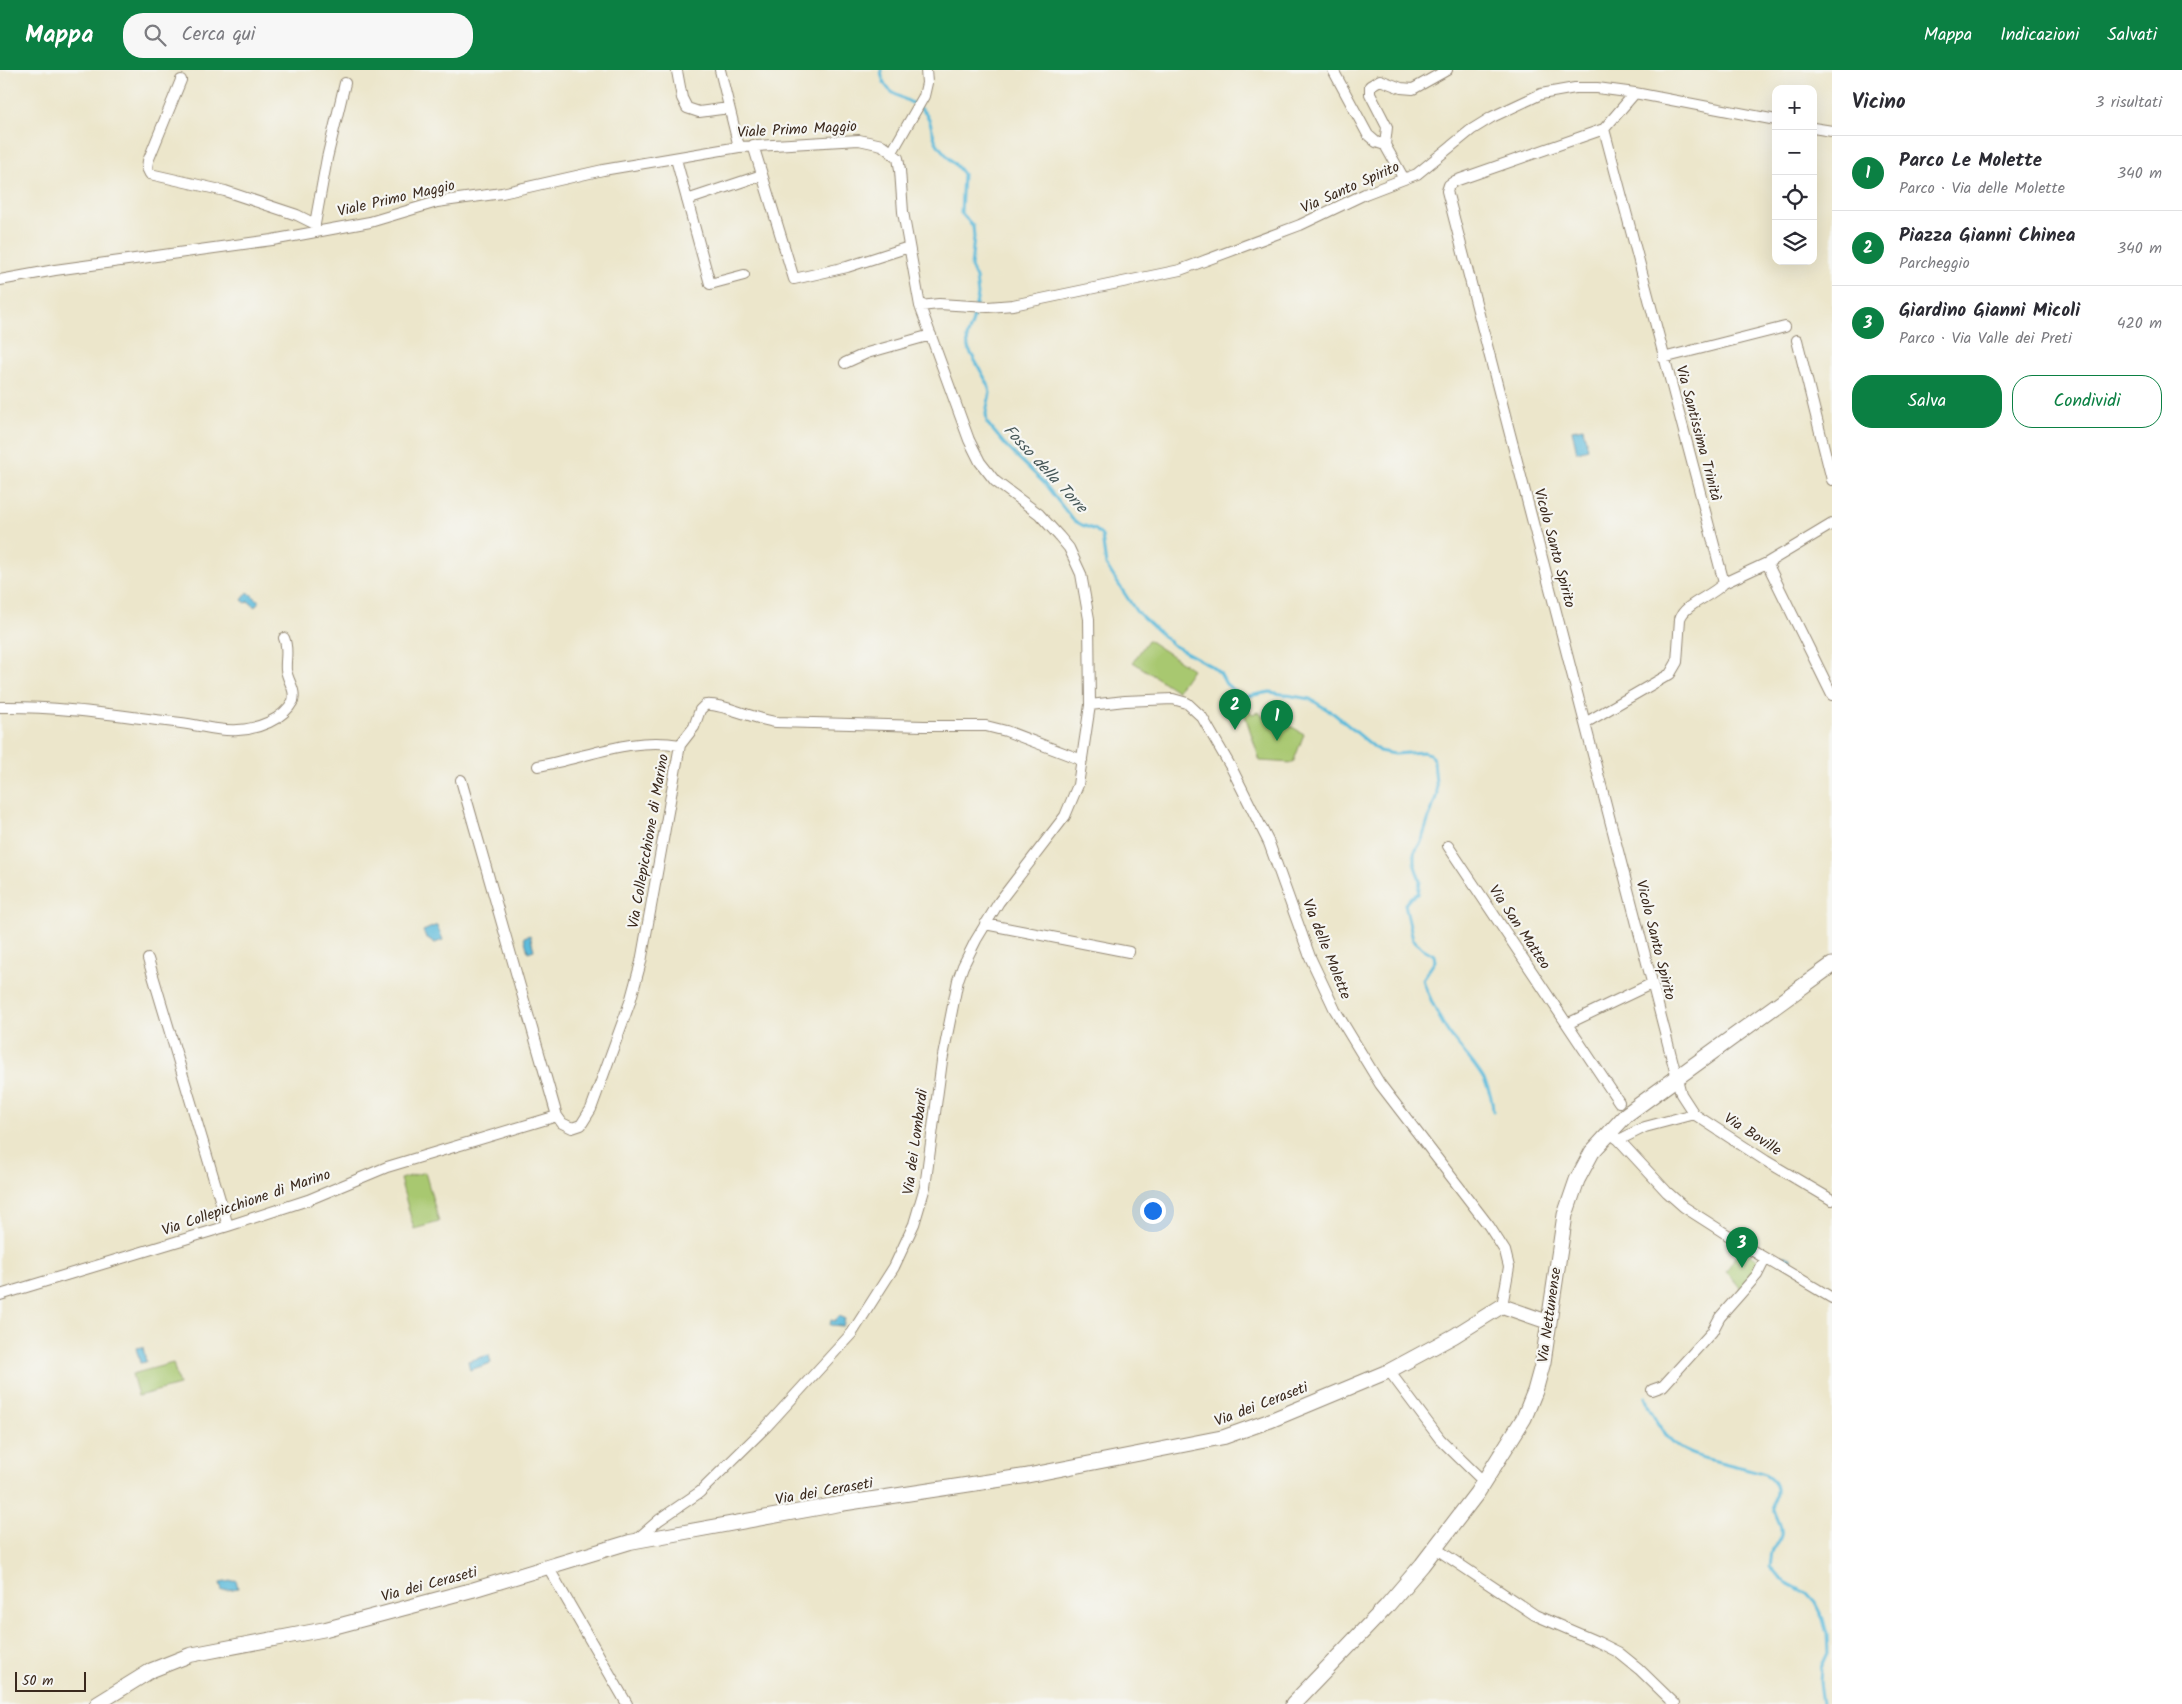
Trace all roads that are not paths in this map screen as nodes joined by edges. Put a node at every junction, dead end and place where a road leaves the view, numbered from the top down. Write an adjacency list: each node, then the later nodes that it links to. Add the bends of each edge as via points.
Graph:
1 (720, 70): 9 (street)
2 (926, 70): 17 (street, via 927,85)
3 (1333, 70): 15 (street, via 1368,135)
4 (1446, 70): 15 (street, via 1413,89 1380,80 1372,84 1370,94 1387,127)
5 (677, 71): 9 (street, via 687,108 696,112)
6 (181, 80): 22 (street, via 149,157 147,168 150,174 224,191 302,217)
7 (345, 83): 22 (street)
8 (1635, 93): 10 (street, Via Santo Spirito); 11 (street); 20 (street, Via Santo Spirito, via 1586,87 1541,94 1471,130 1425,169)
9 (729, 108): 16 (street)
10 (1772, 119)
11 (1604, 129): 30 (street, Via Santissima Trinità); 40 (street, Vicolo Santo Spirito, via 1455,181 1447,191)
12 (1817, 129): 13 (street)
13 (1832, 131)
14 (753, 145): 16 (street, Viale Primo Maggio); 17 (street, Viale Primo Maggio, via 858,140 878,143); 19 (street)
15 (1385, 145): 20 (street)
16 (739, 146): 18 (street, Viale Primo Maggio)
17 (892, 152): 23 (street, via 900,165)
18 (676, 159): 21 (street); 22 (street, Viale Primo Maggio, via 603,170 502,193 437,202 370,222)
19 (762, 175): 21 (street); 23 (street, via 794,279 847,267)
20 (1404, 179): 26 (street, Via Santo Spirito, via 1300,225 1180,270 1026,303 976,307)
21 (688, 200): 24 (street, via 710,284)
22 (315, 227): 25 (street, Viale Primo Maggio, via 257,242)
23 (909, 247): 26 (street)
24 (744, 275)
25 (0, 280)
26 (920, 306): 28 (street)
27 (1785, 328): 30 (street)
28 (931, 335): 31 (street, via 867,353); 38 (street, via 957,410 980,462 1005,490 1049,524 1069,548 1079,568 1090,619)
29 (1797, 340): 32 (street)
30 (1663, 358): 35 (street, Via Santissima Trinità)
31 (845, 363)
32 (1832, 480)
33 (1832, 524): 34 (street)
34 (1767, 563): 35 (street); 37 (street)
35 (1724, 583): 40 (street, via 1712,595 1682,612 1677,662 1672,672)
36 (284, 638): 39 (street, via 293,701 272,720 256,727 226,730 111,715)
37 (1832, 695)
38 (1090, 705): 42 (street, Via dei Lombardi); 62 (street, Via delle Molette, via 1173,699 1186,703 1202,717 1267,838 1310,957 1335,1010 1380,1084 1505,1251 1509,1267)
39 (0, 707)
40 (1585, 723): 50 (street, Vicolo Santo Spirito)
41 (680, 745): 42 (street, Via Collepicchione di Marino, via 694,727 702,708 711,704 776,722 993,727); 43 (street, via 661,742 627,744); 55 (street, Via Collepicchione di Marino, via 643,954 630,1002 586,1117 578,1127 572,1128)
42 (1082, 760): 46 (street, Via dei Lombardi, via 1075,793 1065,816)
43 (538, 766)
44 (461, 780): 55 (street)
45 (1448, 846): 51 (street, Via San Matteo)
46 (985, 924): 47 (street); 67 (street, Via dei Lombardi, via 958,980 942,1061 925,1187 914,1224 894,1267 852,1333 766,1427 707,1486)
47 (1129, 952)
48 (148, 958): 58 (street)
49 (1832, 965): 52 (main road, Via Nettunense)
50 (1651, 984): 51 (street); 52 (street, Vicolo Santo Spirito)
51 (1567, 1024): 53 (street, Via San Matteo)
52 (1677, 1077): 54 (street, Via Boville, via 1682,1098); 56 (main road, Via Nettunense, via 1627,1114)
53 (1619, 1102)
54 (1694, 1114): 56 (street); 57 (street, Via Boville)
55 (557, 1116): 58 (street, Via Collepicchione di Marino, via 387,1166 308,1200)
56 (1614, 1136): 59 (street, via 1679,1203); 63 (main road, Via Nettunense, via 1587,1160 1568,1204)
57 (1832, 1200)
58 (228, 1226): 60 (street, Via Collepicchione di Marino)
59 (1766, 1259): 61 (street); 65 (street, via 1757,1275 1721,1315 1713,1330 1663,1386)
60 (0, 1295)
61 (1832, 1298)
62 (1502, 1306): 63 (street); 64 (street, Via dei Ceraseti)
63 (1548, 1322): 66 (main road, Via Nettunense, via 1541,1372 1532,1400)
64 (1389, 1370): 66 (street, via 1440,1439); 67 (street, Via dei Ceraseti, via 1252,1428 1208,1441 1025,1476 840,1504)
65 (1652, 1390)
66 (1484, 1482): 68 (main road, Via Nettunense)
67 (636, 1541): 69 (street, Via dei Ceraseti)
68 (1435, 1548): 72 (main road, Via Nettunense, via 1386,1607); 73 (street, via 1535,1615 1618,1652)
69 (548, 1568): 70 (street, Via dei Ceraseti, via 316,1632 190,1655 152,1670); 71 (street)
70 (97, 1704)
71 (627, 1704)
72 (1293, 1704)
73 (1675, 1704)

